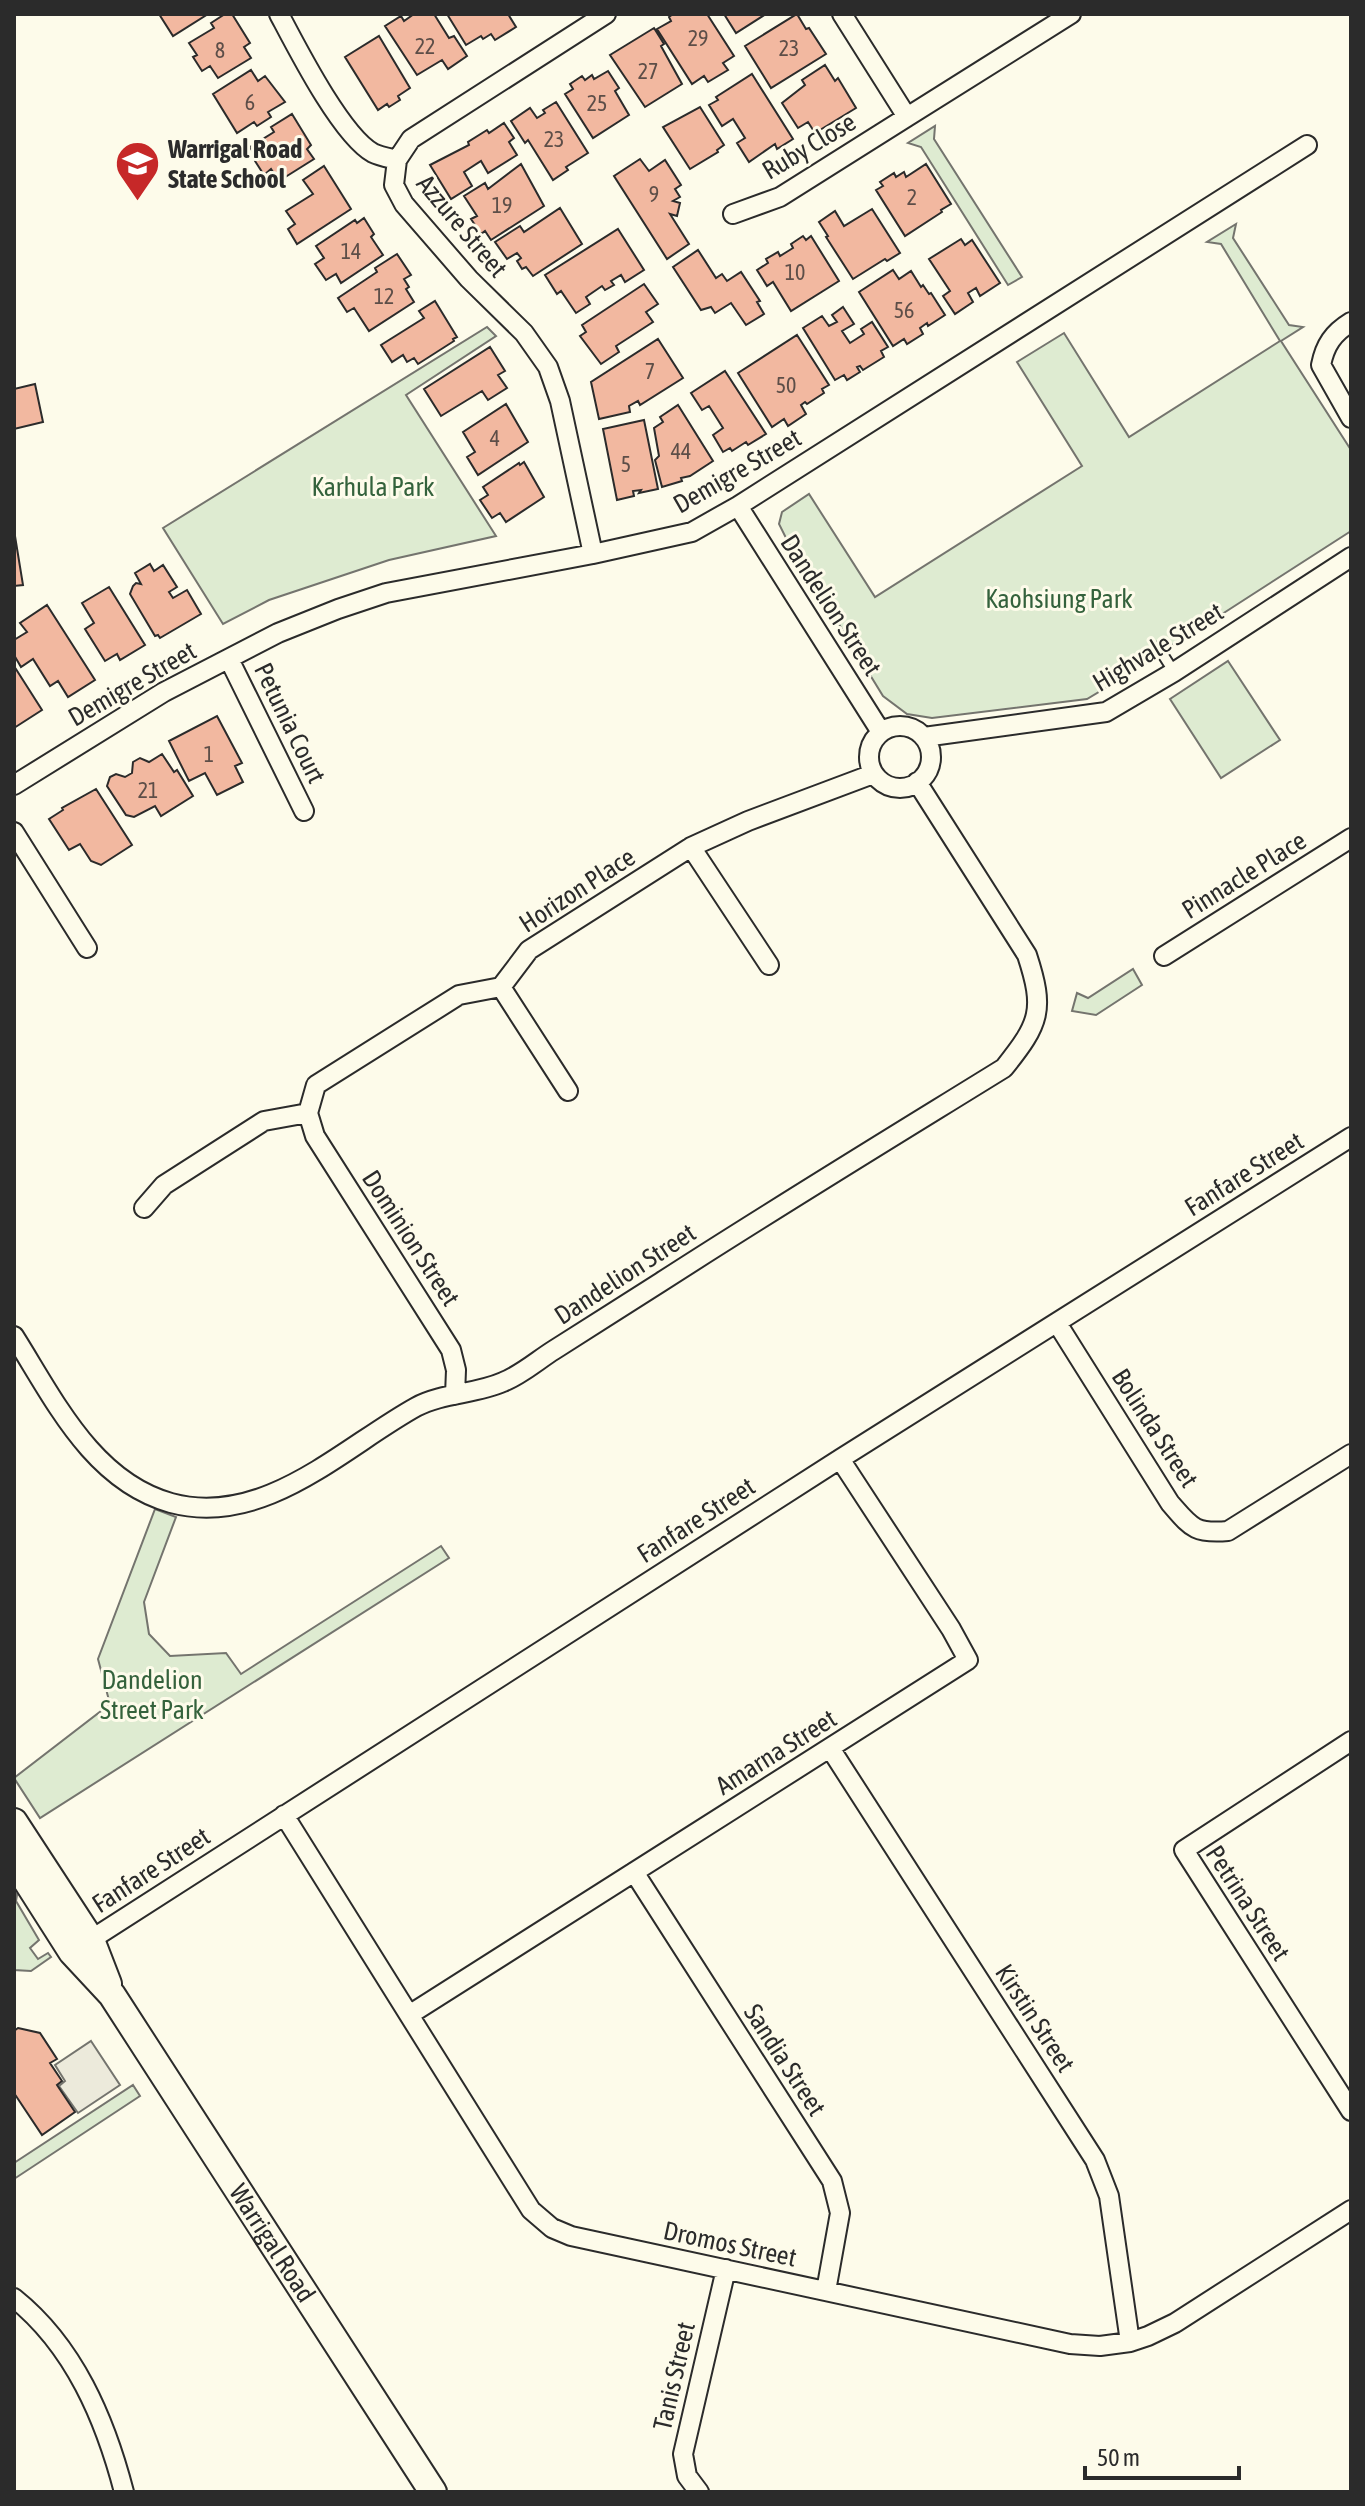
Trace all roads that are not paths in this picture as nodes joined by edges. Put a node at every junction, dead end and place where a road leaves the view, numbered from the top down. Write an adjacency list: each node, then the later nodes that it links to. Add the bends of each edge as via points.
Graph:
1 (279, 14): 7 (street, via 353,136 373,153)
2 (606, 14): 7 (street, Azzure Street, via 411,139)
3 (842, 14): 5 (street)
4 (1071, 14): 5 (street, Ruby Close)
5 (907, 117): 8 (street, Ruby Close, via 780,197)
6 (1307, 145): 11 (street, Demigre Street)
7 (397, 160): 12 (street, Azzure Street, via 394,185 404,204 524,333 548,367)
8 (733, 214)
9 (1351, 322): 10 (street, via 1333,336 1321,365)
10 (1351, 418)
11 (738, 506): 12 (street, Demigre Street, via 692,532); 17 (street, Dandelion Street)
12 (593, 554): 15 (street, Demigre Street, via 386,593 278,633)
13 (1351, 557): 16 (street, Highvale Street)
14 (1158, 647): 16 (lane)
15 (229, 659): 21 (street, Demigre Street, via 164,692); 22 (street, Petunia Court)
16 (1174, 672): 18 (street, Highvale Street, via 1106,712)
17 (881, 732): 18 (street, via 908,726); 19 (street, via 869,749)
18 (924, 737): 20 (street, via 931,760)
19 (873, 774): 20 (street, via 893,787); 25 (street, Horizon Place)
20 (917, 782): 36 (street, Dandelion Street, via 1027,955 1038,1002 1028,1038 1004,1068 504,1382)
21 (14, 785)
22 (304, 811)
23 (14, 832): 26 (street)
24 (1351, 838): 27 (street, Pinnacle Place)
25 (691, 847): 28 (street); 29 (street, Horizon Place, via 529,950)
26 (87, 948)
27 (1164, 956)
28 (769, 965)
29 (501, 987): 30 (street); 31 (street, via 459,995 316,1085)
30 (568, 1091)
31 (308, 1113): 33 (street, via 264,1121 164,1185); 36 (street, Dominion Street, via 315,1136 451,1350)
32 (1351, 1137): 34 (street, Fanfare Street)
33 (144, 1208)
34 (1057, 1323): 37 (street, Bolinda Street, via 1170,1503 1190,1525 1207,1533 1228,1531); 38 (street, Fanfare Street)
35 (14, 1336): 36 (street, Dandelion Street, via 93,1453 116,1475 171,1503 248,1503 291,1486 419,1405)
36 (455, 1395)
37 (1351, 1454)
38 (840, 1459): 40 (street, Amarna Street, via 968,1660); 41 (street, Fanfare Street)
39 (1351, 1741): 47 (street, Petrina Street, via 1184,1850)
40 (830, 1748): 44 (street, Amarna Street); 52 (street, Kirstin Street, via 1095,2160 1109,2196)
41 (284, 1815): 45 (street, Fanfare Street); 46 (street, Dromos Street)
42 (14, 1822): 45 (main road, Warrigal Road)
43 (14, 1861): 45 (main road, Warrigal Road)
44 (634, 1872): 46 (street, Amarna Street); 50 (street, Sandia Street, via 832,2181 840,2213)
45 (82, 1946): 54 (main road, Warrigal Road)
46 (409, 2015): 49 (street, Dromos Street, via 531,2210 552,2228)
47 (1351, 2111)
48 (1351, 2210): 52 (street, Dromos Street, via 1175,2323)
49 (726, 2269): 50 (street, Dromos Street); 55 (street, Tanis Street, via 683,2454 687,2476)
50 (826, 2291): 52 (street, Dromos Street, via 1070,2344)
51 (14, 2298): 53 (street, via 60,2344 89,2392)
52 (1130, 2342)
53 (124, 2492)
54 (433, 2492)
55 (699, 2492)

